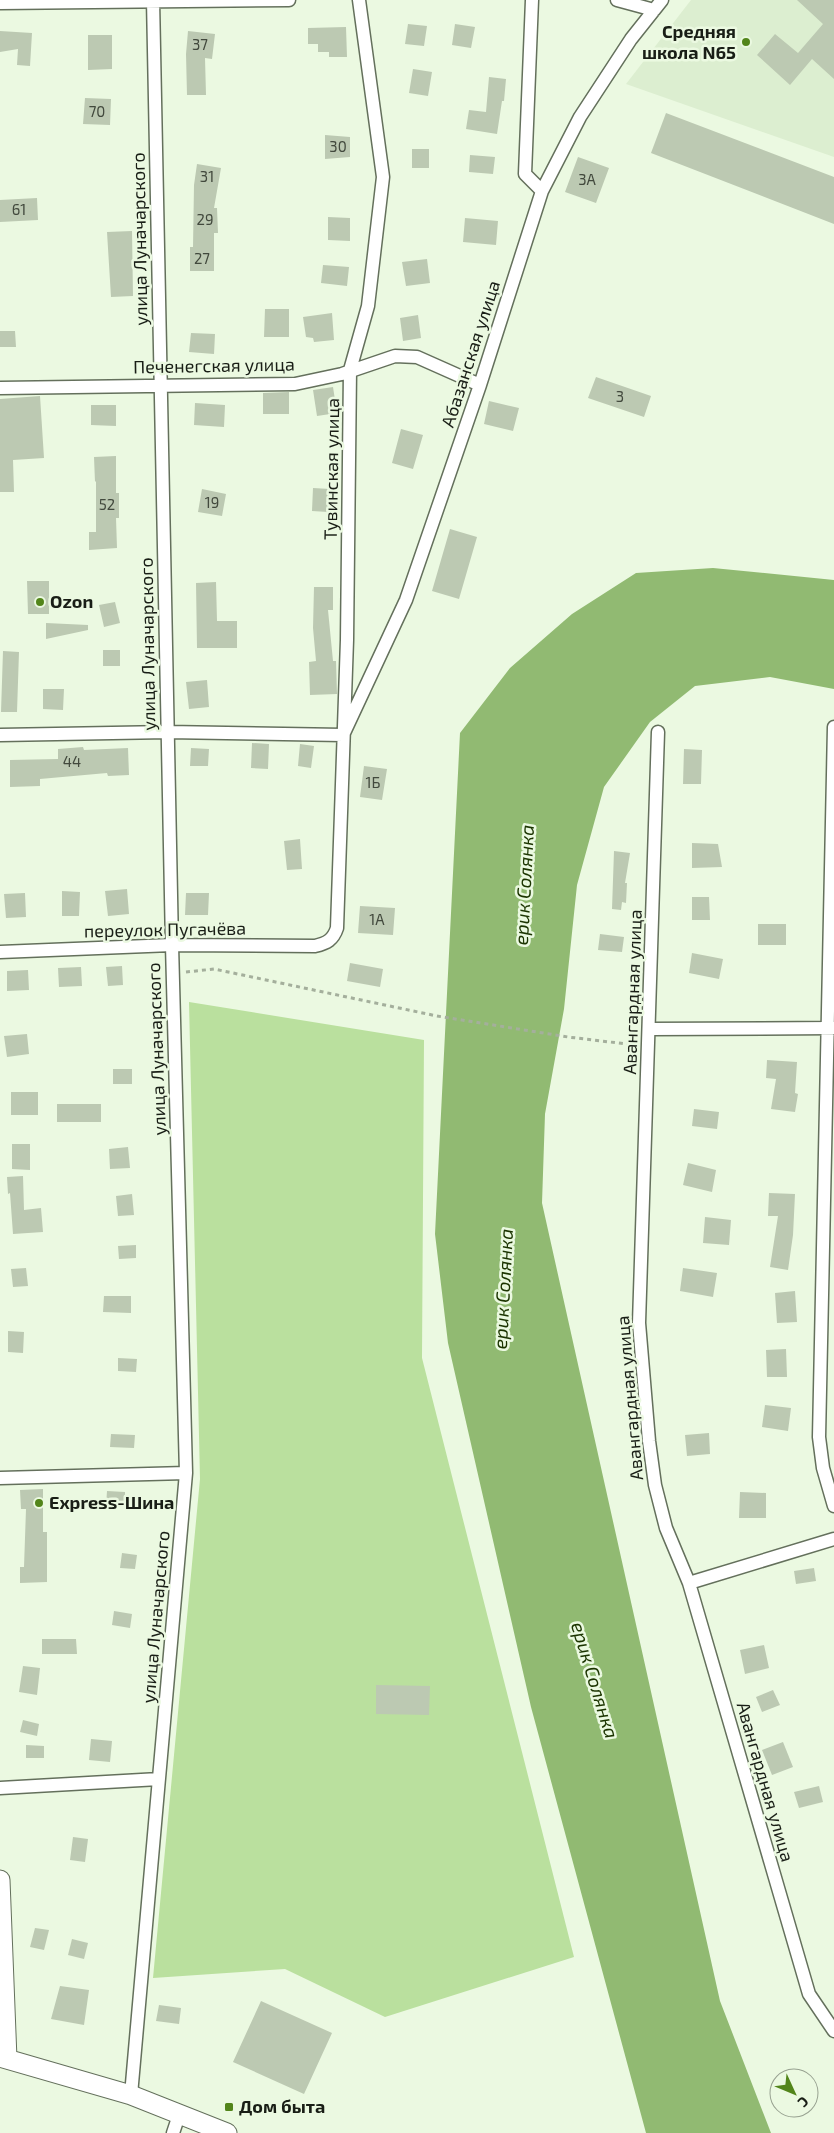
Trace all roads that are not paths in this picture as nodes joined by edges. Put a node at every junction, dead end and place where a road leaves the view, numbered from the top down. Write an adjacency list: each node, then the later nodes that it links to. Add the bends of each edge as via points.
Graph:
1 (289, 0): 5 (street)
2 (359, 0): 9 (street, Тувинская улица, via 383,177 368,306)
3 (532, 0): 8 (street, via 525,174)
4 (617, 0): 7 (street)
5 (153, 1): 6 (street); 10 (street, улица Луначарского)
6 (0, 4)
7 (658, 5): 8 (street, Абазанская улица, via 631,38 580,117)
8 (542, 191): 11 (street, Абазанская улица)
9 (350, 370): 10 (street, Печенегская улица, via 294,384); 11 (street, Печенегская улица, via 395,356 417,357); 16 (street, Тувинская улица)
10 (160, 385): 12 (street, Печенегская улица); 14 (street, улица Луначарского)
11 (480, 385): 16 (street, Абазанская улица, via 406,600)
12 (0, 388)
13 (834, 727): 21 (street)
14 (168, 732): 16 (street); 17 (street); 19 (street, улица Луначарского)
15 (658, 732): 22 (street, Авангардная улица)
16 (343, 734): 18 (street, Тувинская улица, via 337,928)
17 (0, 735)
18 (330, 941): 19 (street, переулок Пугачёва, via 315,946)
19 (172, 945): 20 (street, переулок Пугачёва); 23 (street, улица Луначарского)
20 (0, 952)
21 (831, 1027): 22 (street); 25 (street, via 819,1438 823,1468)
22 (650, 1029): 27 (street, Авангардная улица, via 639,1323 655,1485 666,1528)
23 (186, 1473): 24 (street); 28 (street, улица Луначарского)
24 (0, 1478)
25 (834, 1506)
26 (834, 1539): 27 (street)
27 (689, 1583): 31 (street, Авангардная улица, via 809,1994)
28 (159, 1779): 29 (street); 33 (street, улица Луначарского)
29 (0, 1788)
30 (0, 1880): 32 (main road)
31 (834, 2030)
32 (3, 2058): 33 (main road)
33 (131, 2096): 34 (main road)
34 (176, 2124): 35 (main road)
35 (227, 2133)

